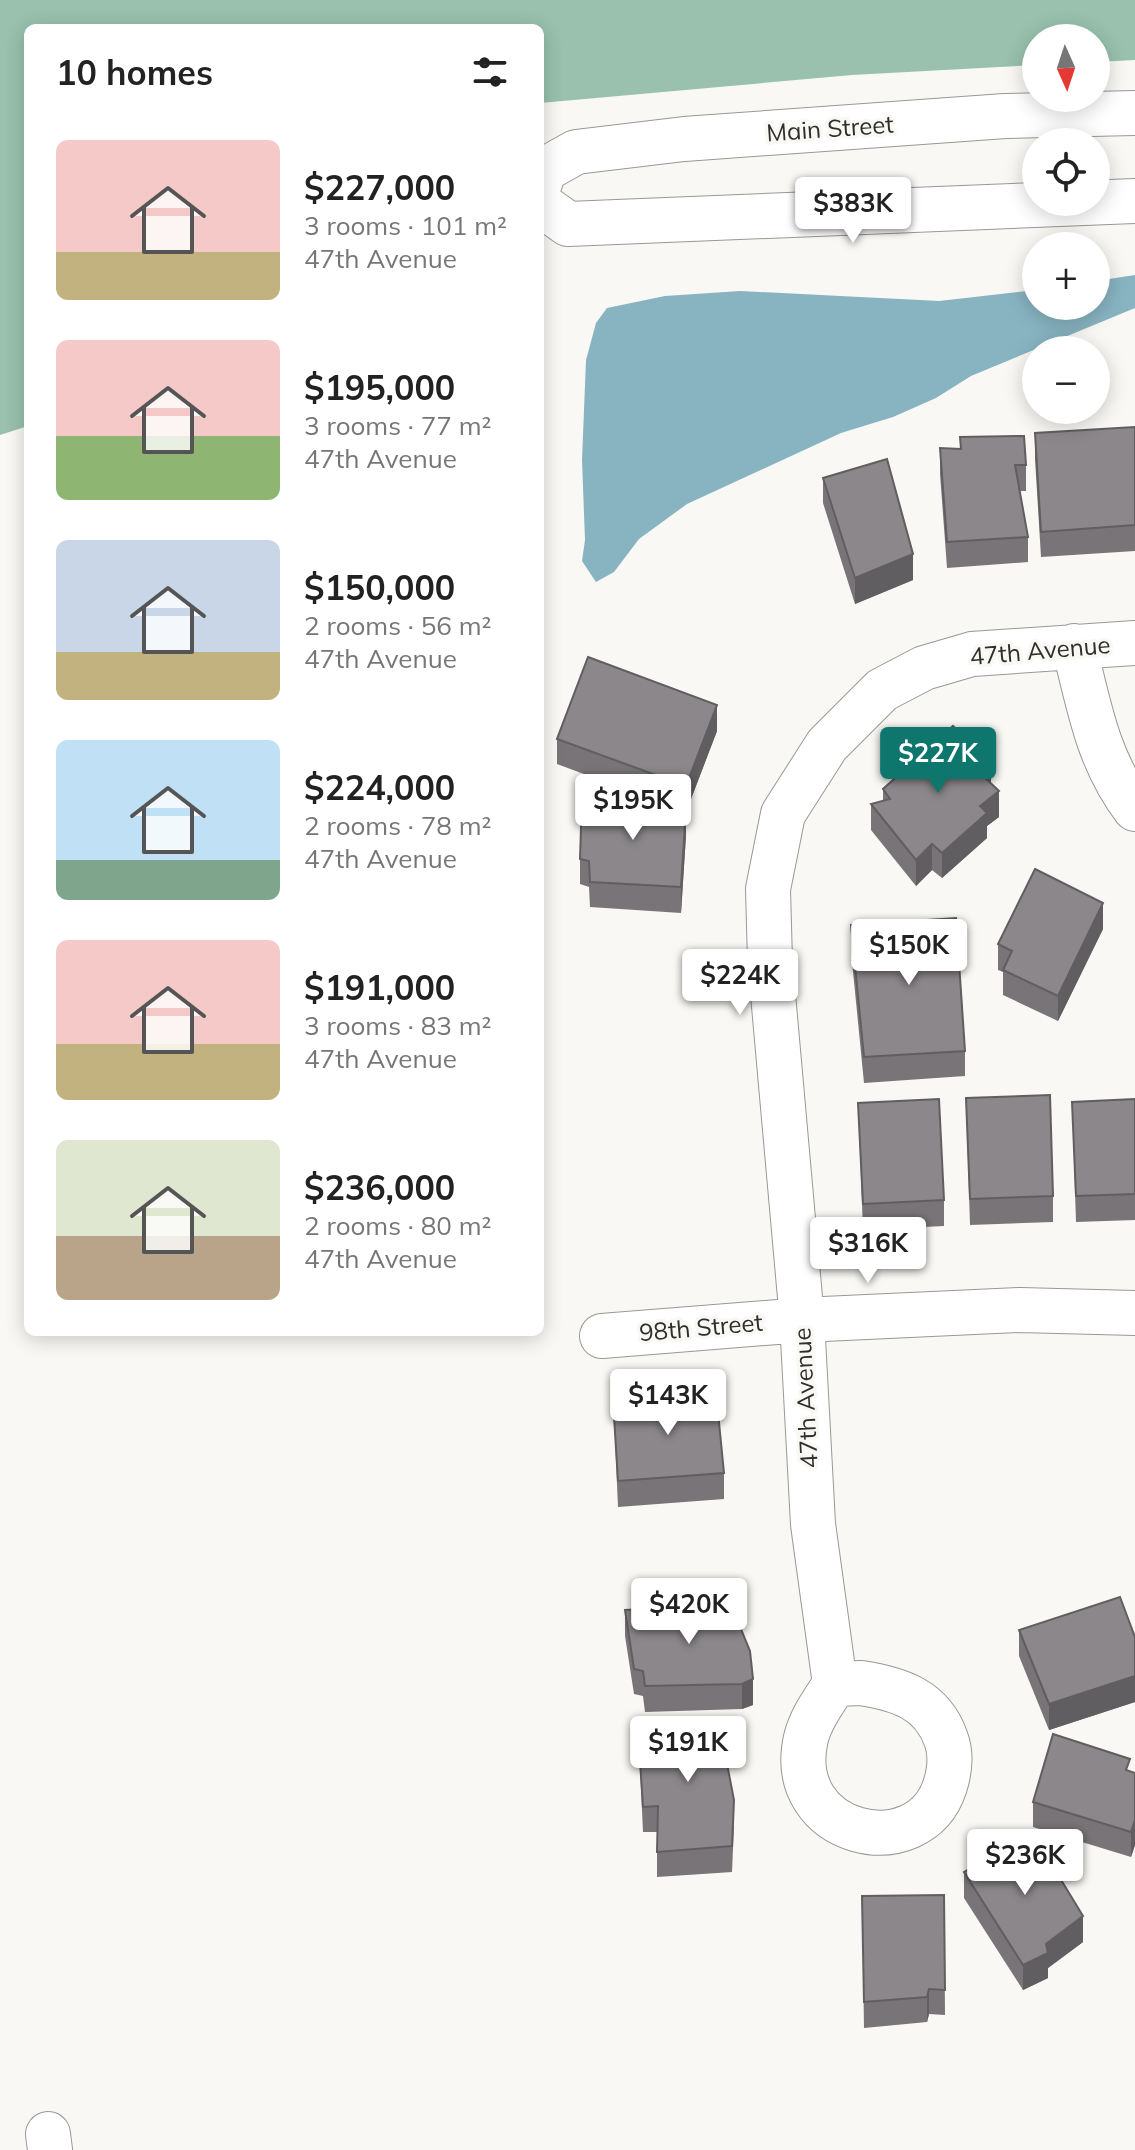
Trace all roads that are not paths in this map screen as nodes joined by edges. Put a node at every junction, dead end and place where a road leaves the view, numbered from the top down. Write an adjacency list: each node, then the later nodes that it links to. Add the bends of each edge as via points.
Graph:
1 (1135, 113): 2 (street, Main Street, via 1005,116 699,138 576,152)
2 (544, 170)
3 (1135, 201): 4 (street, via 568,224)
4 (544, 207)
5 (1135, 643): 6 (street, 47th Avenue)
6 (1074, 646): 7 (street, via 1095,734 1110,771); 9 (street, 47th Avenue, via 972,654 924,668 882,690 827,745 783,814 768,889 770,961)
7 (1135, 809)
8 (1135, 1313): 9 (street, 98th Street, via 1020,1310)
9 (802, 1320): 10 (street, 98th Street); 11 (street, 47th Avenue, via 813,1524)
10 (602, 1336)
11 (835, 1684)

